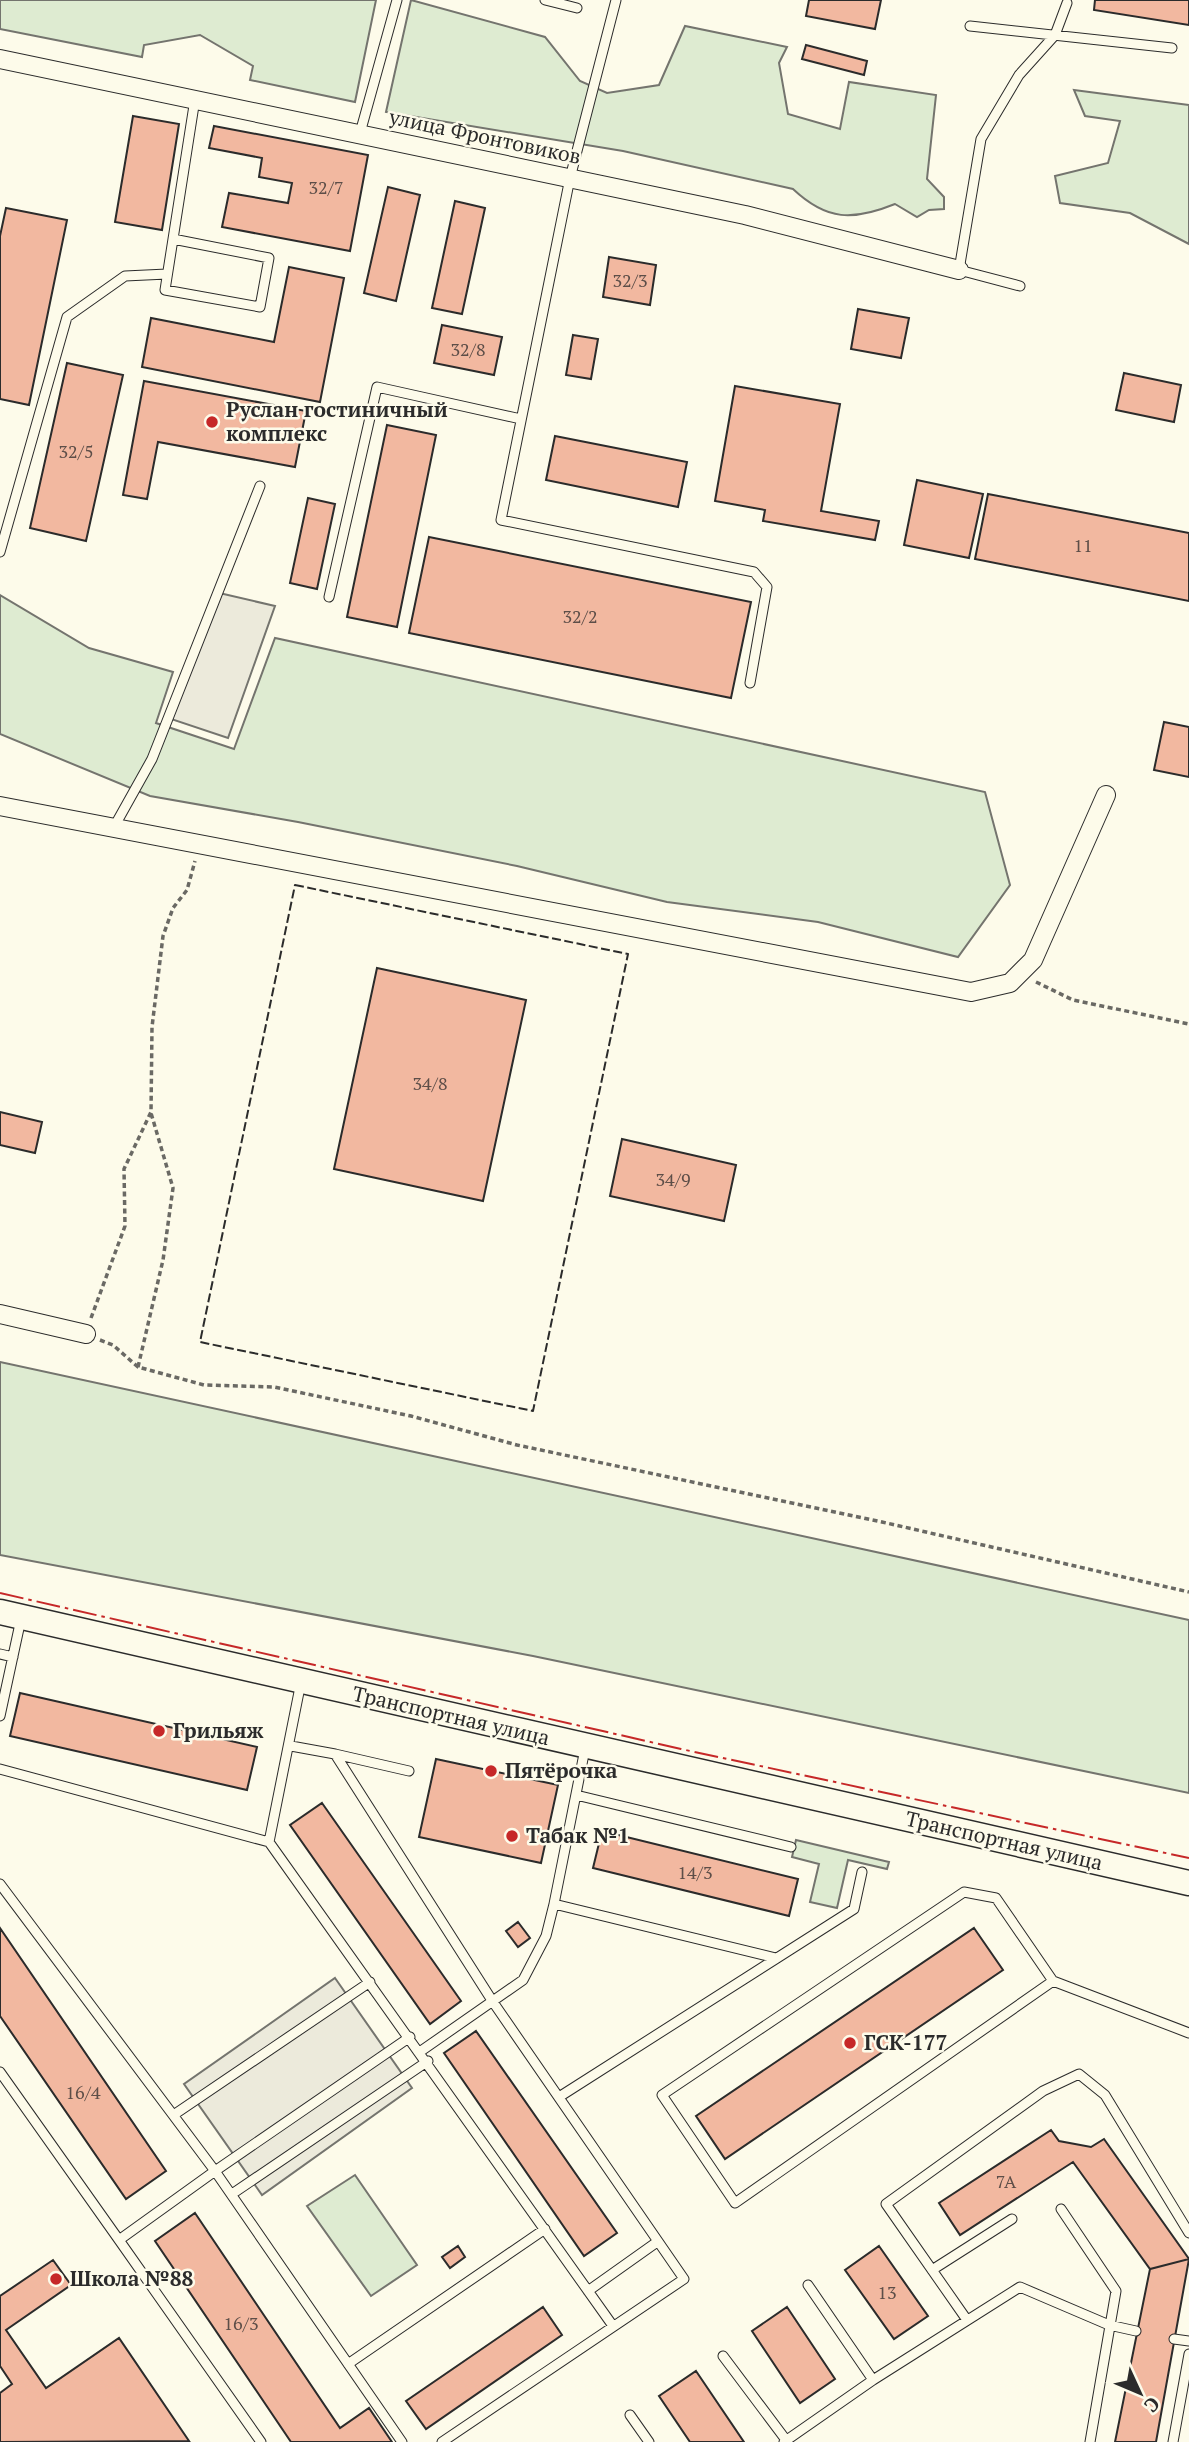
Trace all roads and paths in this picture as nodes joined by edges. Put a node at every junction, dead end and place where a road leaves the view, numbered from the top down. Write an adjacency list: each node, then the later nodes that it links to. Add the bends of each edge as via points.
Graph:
1 (397, 0): 11 (lane)
2 (545, 0): 5 (lane)
3 (616, 0): 12 (lane)
4 (1067, 3): 7 (lane)
5 (577, 8)
6 (970, 26): 7 (lane)
7 (1055, 35): 8 (lane); 14 (lane, via 1019,75 981,139)
8 (1172, 48)
9 (0, 59): 10 (street, улица Фронтовиков)
10 (195, 99): 11 (street, улица Фронтовиков); 13 (lane)
11 (360, 134): 12 (street, улица Фронтовиков)
12 (570, 178): 14 (street, улица Фронтовиков, via 745,215); 17 (lane)
13 (173, 239): 15 (lane); 15 (lane, via 269,258 260,307 165,290)
14 (959, 270): 16 (lane)
15 (167, 274): 19 (lane, via 125,276 67,317)
16 (1020, 286)
17 (521, 419): 20 (lane, via 377,387); 21 (lane, via 501,520 754,572 767,587)
18 (260, 486): 24 (lane, via 152,759)
19 (0, 552)
20 (329, 597)
21 (750, 683)
22 (1106, 795): 26 (street)
23 (0, 806): 24 (street)
24 (114, 827): 25 (street)
25 (190, 842): 26 (street, via 971,992 1010,983); 28 (path, via 196,864 163,936 152,1027)
26 (1023, 974): 27 (path, via 1073,1000)
27 (1189, 1024)
28 (151, 1112): 30 (path, via 124,1170 125,1226); 31 (path, via 173,1188 163,1260)
29 (0, 1314): 30 (street)
30 (86, 1334): 31 (path, via 113,1345)
31 (138, 1367): 32 (path, via 204,1385 274,1387)
32 (1189, 1592)
33 (11, 1615): 35 (lane); 36 (street, Транспортная улица)
34 (0, 1654): 35 (lane)
35 (13, 1657): 37 (lane)
36 (302, 1681): 38 (lane); 39 (street, Транспортная улица)
37 (0, 1716)
38 (291, 1746): 40 (lane); 44 (lane)
39 (585, 1747): 43 (lane); 47 (street, Транспортная улица)
40 (335, 1754): 42 (lane); 53 (lane)
41 (0, 1769): 44 (lane)
42 (409, 1771)
43 (576, 1794): 45 (lane); 49 (lane)
44 (269, 1842): 52 (lane)
45 (791, 1847)
46 (862, 1872): 50 (lane, via 853,1909)
47 (1189, 1883)
48 (0, 1884): 60 (lane)
49 (554, 1904): 50 (lane); 53 (lane, via 546,1936 523,1980)
50 (776, 1958): 59 (lane)
51 (1053, 1981): 51 (lane, via 996,1898 964,1892 662,2095 735,2203); 54 (lane)
52 (370, 1982): 55 (lane); 60 (lane)
53 (493, 2002): 56 (lane); 59 (lane)
54 (1189, 2033)
55 (410, 2036): 56 (lane); 61 (lane)
56 (421, 2051): 57 (lane)
57 (428, 2061): 62 (lane); 65 (lane)
58 (0, 2072): 67 (lane)
59 (559, 2096): 68 (lane)
60 (174, 2114): 61 (lane)
61 (215, 2171): 62 (lane); 67 (lane)
62 (232, 2194): 80 (lane)
63 (1061, 2209): 73 (lane, via 1116,2291)
64 (1012, 2219): 69 (lane)
65 (545, 2230): 71 (lane); 80 (lane)
66 (1189, 2233): 69 (lane, via 1105,2095 1079,2074 1043,2091 886,2204)
67 (119, 2240): 84 (lane)
68 (657, 2242): 71 (lane); 74 (lane, via 684,2279)
69 (932, 2270): 72 (lane)
70 (808, 2285): 81 (lane)
71 (588, 2291): 74 (lane)
72 (967, 2320): 73 (lane, via 1020,2287); 81 (lane)
73 (1109, 2325): 75 (lane); 88 (lane)
74 (613, 2326): 86 (lane)
75 (1136, 2331)
76 (1174, 2339): 77 (lane)
77 (1189, 2341)
78 (1189, 2354): 89 (lane)
79 (723, 2356): 83 (lane)
80 (348, 2364): 85 (lane)
81 (873, 2380): 83 (lane)
82 (631, 2415): 87 (lane)
83 (785, 2441)
84 (261, 2442)
85 (402, 2442)
86 (442, 2442)
87 (649, 2442)
88 (1090, 2442)
89 (1173, 2442)

